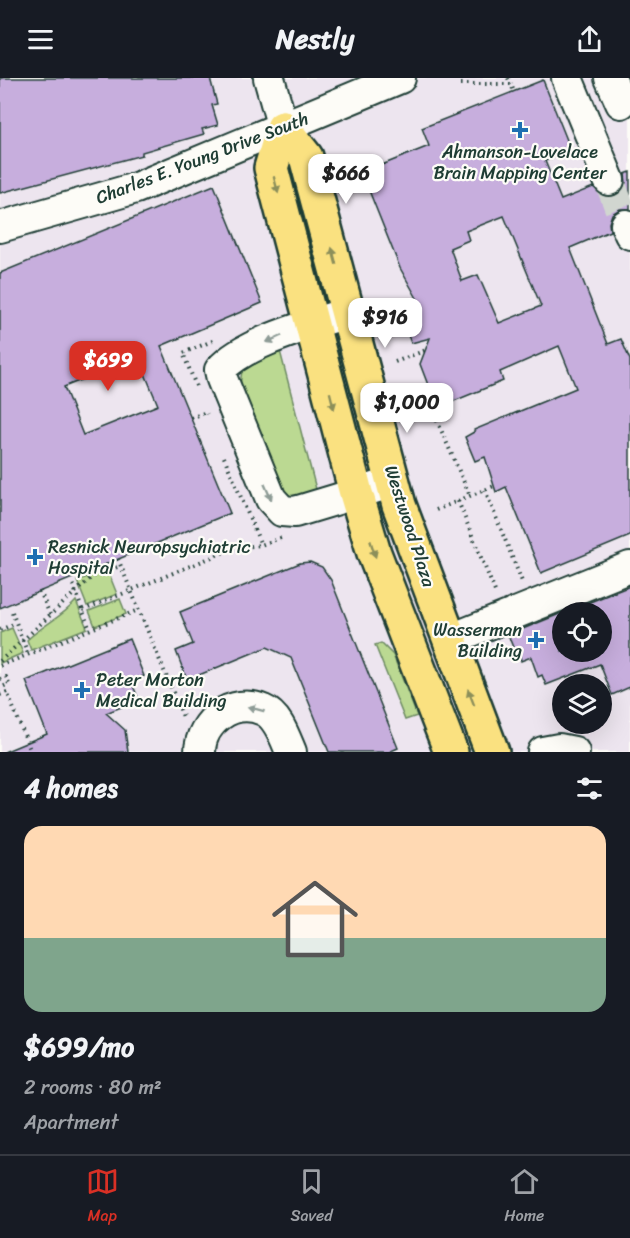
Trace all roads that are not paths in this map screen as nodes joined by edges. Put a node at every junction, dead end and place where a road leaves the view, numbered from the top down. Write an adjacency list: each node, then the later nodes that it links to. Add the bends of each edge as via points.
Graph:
1 (269, 78): 4 (street, Westwood Plaza)
2 (400, 78): 4 (street, Charles E. Young Drive South)
3 (567, 78): 5 (street)
4 (283, 128): 6 (street, Charles E. Young Drive South, via 136,188); 7 (main road, Westwood Plaza, one-way to 4, via 306,157); 8 (main road, one-way to 8, via 271,168)
5 (609, 180)
6 (0, 226)
7 (349, 312): 8 (street); 9 (main road, Westwood Plaza)
8 (312, 324): 10 (main road, one-way to 10); 10 (street, one-way to 10, via 229,360 220,370 222,379 275,506 295,512)
9 (394, 482): 10 (street); 12 (main road, Westwood Plaza, via 411,541)
10 (356, 493): 15 (main road, one-way to 15, via 374,553)
11 (630, 567): 12 (street)
12 (449, 640): 16 (main road, Westwood Plaza, one-way to 12)
13 (200, 752): 14 (street, one-way to 13, via 275,721 264,710 248,706 224,712 213,720 204,730)
14 (291, 752)
15 (451, 752)
16 (492, 752)
17 (543, 752): 18 (street)
18 (574, 752)

